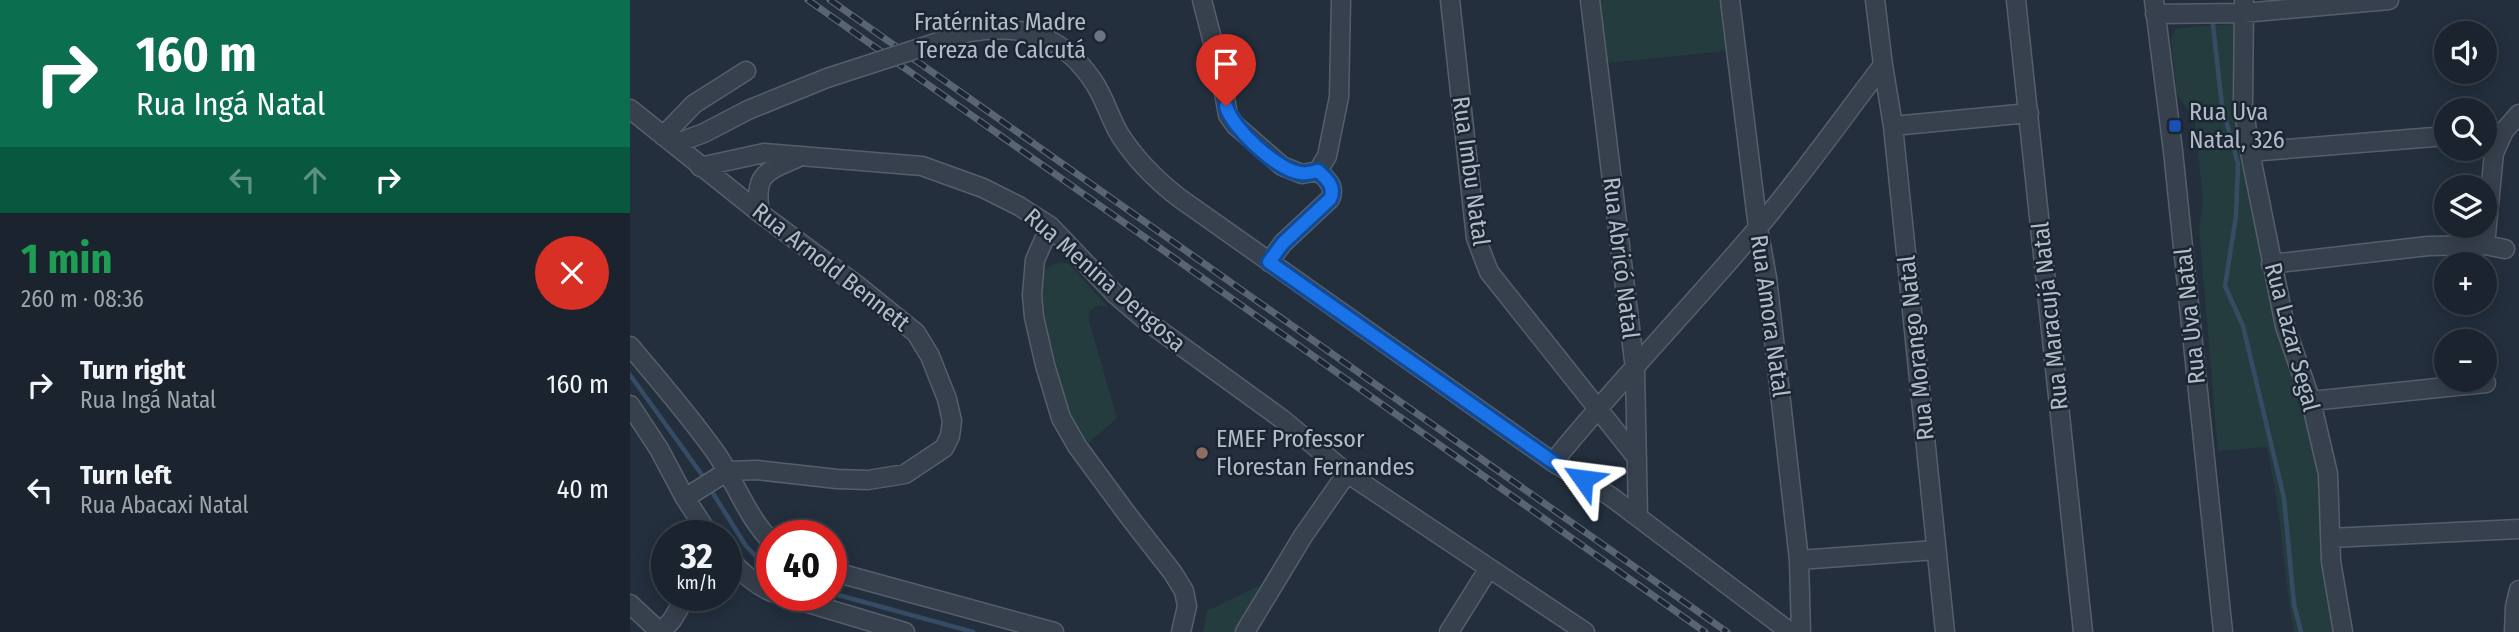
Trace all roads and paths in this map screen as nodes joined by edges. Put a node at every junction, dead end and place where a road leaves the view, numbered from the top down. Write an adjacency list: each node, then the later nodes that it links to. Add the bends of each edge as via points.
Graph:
1 (1202, 0): 24 (street, via 1228,115 1282,166 1302,174)
2 (1341, 0): 24 (street, via 1339,97 1327,156)
3 (1450, 0): 37 (street, Rua Imbu Natal, via 1481,254 1489,272)
4 (1590, 0): 33 (street, Rua Abricó Natal)
5 (1730, 0): 27 (street, Rua Amora Natal)
6 (1875, 0): 11 (street, Rua Morango Natal)
7 (2016, 0): 14 (street, Rua Maracujá Natal)
8 (2379, 0): 9 (street)
9 (2239, 8): 10 (street); 21 (street, Rua Lazar Segal)
10 (2157, 10): 69 (street, Rua Uva Natal)
11 (1883, 65): 16 (street, Rua Morango Natal); 27 (street)
12 (746, 71): 20 (street, via 694,104)
13 (630, 109): 20 (street, Rua Arnold Bennett)
14 (2029, 113): 16 (street); 68 (street, Rua Maracujá Natal)
15 (2519, 114): 17 (street)
16 (1893, 126): 48 (street, Rua Morango Natal)
17 (2504, 131): 18 (street); 28 (street, via 2490,175)
18 (2497, 132)
19 (2434, 137): 21 (street)
20 (669, 140): 23 (street, Rua Arnold Bennett); 30 (street, bridge, via 704,133 827,78 969,32 1002,28 1032,32 1070,54 1091,78 1118,132 1153,178)
21 (2250, 152): 31 (street, Rua Lazar Segal)
22 (797, 158): 23 (street, Rua Menina Dengosa, via 764,153); 25 (street, via 767,173 759,183); 26 (street, Rua Menina Dengosa, via 922,166 983,188)
23 (700, 166): 25 (street, Rua Arnold Bennett)
24 (1318, 171): 30 (street, via 1332,187 1330,199)
25 (760, 213): 41 (street, Rua Arnold Bennett, via 916,333 947,399 950,436 944,448 905,474 868,480 757,470)
26 (1050, 226): 40 (street, Rua Menina Dengosa, via 1144,319 1282,419); 61 (street, via 1035,260 1032,295 1061,418 1184,591)
27 (1758, 228): 33 (street); 49 (street, Rua Amora Natal)
28 (2485, 245): 29 (street); 31 (street, via 2428,246)
29 (2505, 250)
30 (1269, 262): 39 (street)
31 (2271, 264): 35 (street, Rua Lazar Segal, via 2285,326)
32 (630, 346): 41 (street, via 690,418)
33 (1635, 369): 37 (street); 38 (street, Rua Abricó Natal)
34 (2434, 388): 35 (street)
35 (2311, 401): 47 (street, Rua Lazar Segal, via 2328,474)
36 (630, 405): 42 (street)
37 (1597, 409): 38 (street, Rua Imbu Natal); 39 (street)
38 (1637, 458): 43 (street, Rua Abricó Natal)
39 (1553, 462): 43 (street)
40 (1347, 473): 50 (street, Rua Menina Dengosa); 62 (street)
41 (722, 475): 42 (street); 45 (street)
42 (692, 494): 44 (street)
43 (1638, 517): 65 (street)
44 (697, 520)
45 (756, 520)
46 (2519, 528): 47 (street)
47 (2330, 538): 70 (street, Rua Lazar Segal)
48 (1936, 550): 49 (street); 67 (street, Rua Morango Natal)
49 (1799, 560): 66 (street, Rua Amora Natal)
50 (1489, 568): 63 (street); 64 (street, Rua Menina Dengosa)
51 (742, 572): 53 (street)
52 (847, 575): 60 (street)
53 (756, 583)
54 (2519, 590): 71 (street)
55 (630, 604): 58 (street)
56 (677, 611): 58 (street)
57 (835, 611): 59 (street)
58 (660, 632)
59 (905, 632)
60 (1054, 632)
61 (1181, 632)
62 (1245, 632)
63 (1449, 632)
64 (1585, 632)
65 (1790, 632)
66 (1801, 632)
67 (1945, 632)
68 (2083, 632)
69 (2223, 632)
70 (2343, 632)
71 (2514, 632)

